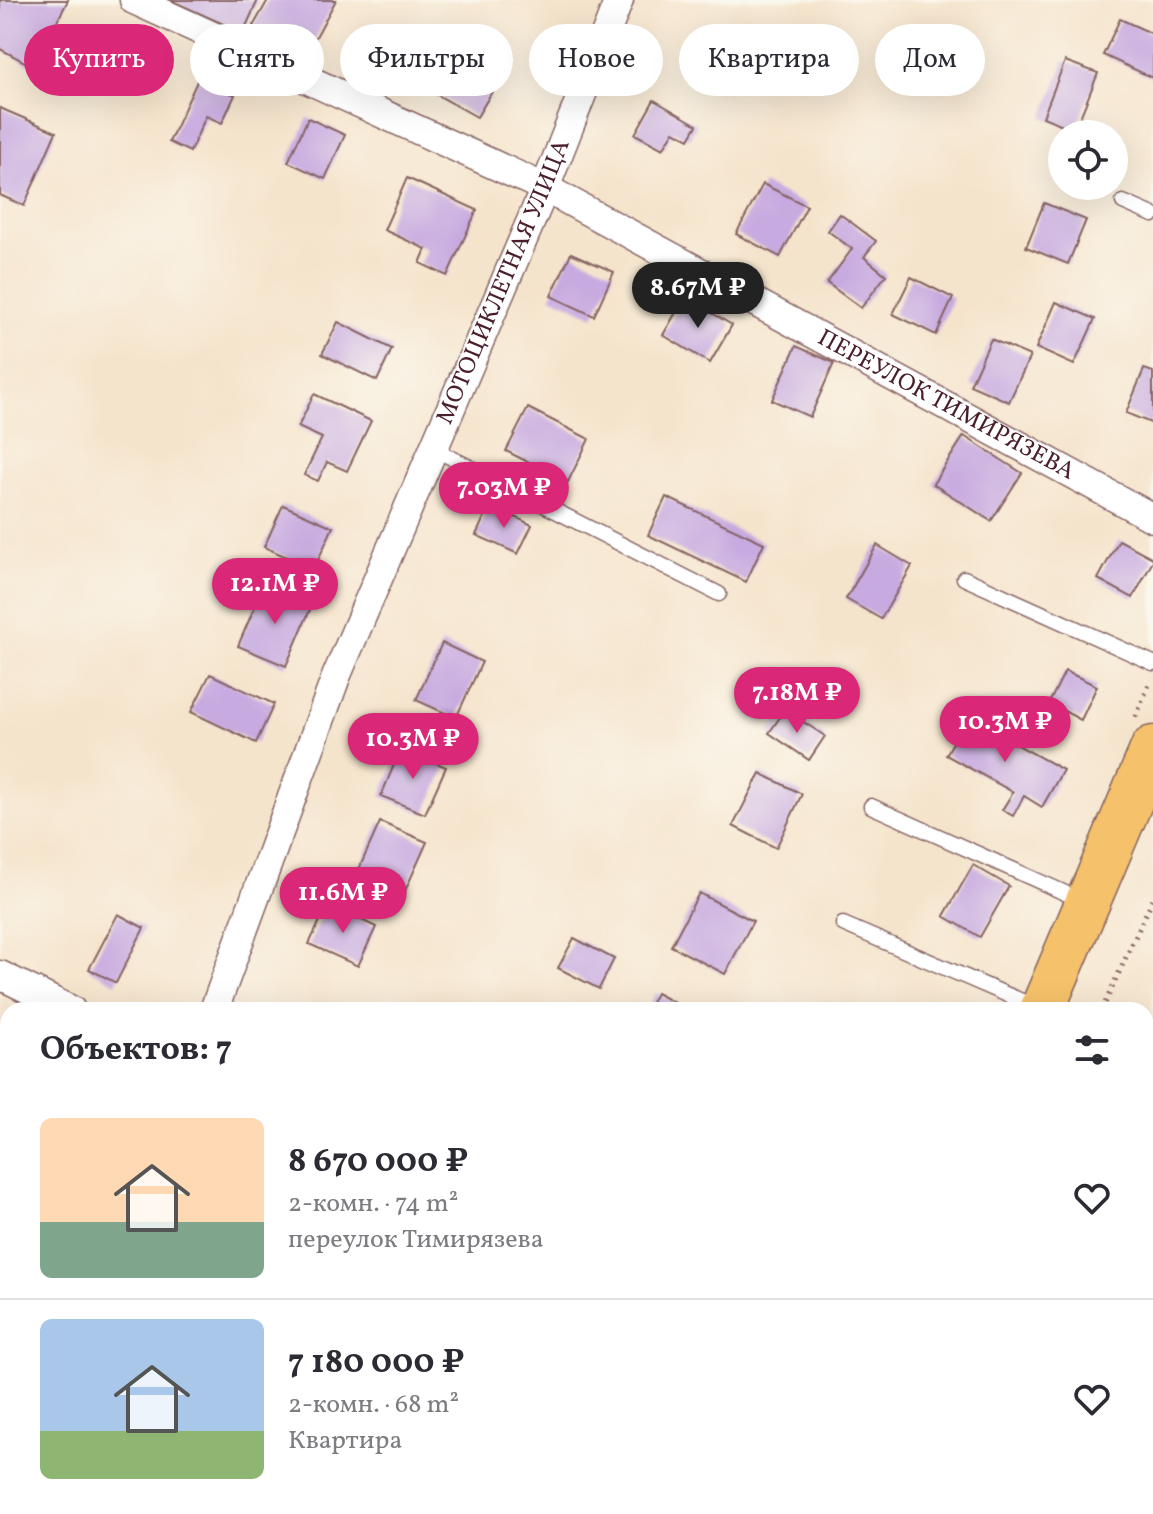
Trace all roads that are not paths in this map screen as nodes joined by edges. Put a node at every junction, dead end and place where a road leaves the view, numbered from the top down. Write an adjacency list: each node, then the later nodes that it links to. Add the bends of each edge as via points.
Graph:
1 (134, 0): 3 (street, ПЕРЕУЛОК ТИМИРЯЗЕВА)
2 (619, 0): 3 (street, МОТОЦИКЛЕТНАЯ УЛИЦА)
3 (545, 188): 6 (street, МОТОЦИКЛЕТНАЯ УЛИЦА); 7 (street, ПЕРЕУЛОК ТИМИРЯЗЕВА)
4 (1123, 202): 5 (lane)
5 (1153, 215)
6 (434, 449): 9 (lane); 17 (street, МОТОЦИКЛЕТНАЯ УЛИЦА, via 336,677)
7 (1153, 518)
8 (964, 578): 10 (lane)
9 (719, 594)
10 (1153, 663)
11 (1153, 748): 13 (main road)
12 (871, 806): 13 (lane)
13 (1087, 903): 19 (main road)
14 (843, 924): 18 (lane)
15 (0, 975): 16 (street)
16 (55, 1002)
17 (217, 1002)
18 (1023, 1002)
19 (1045, 1002)

